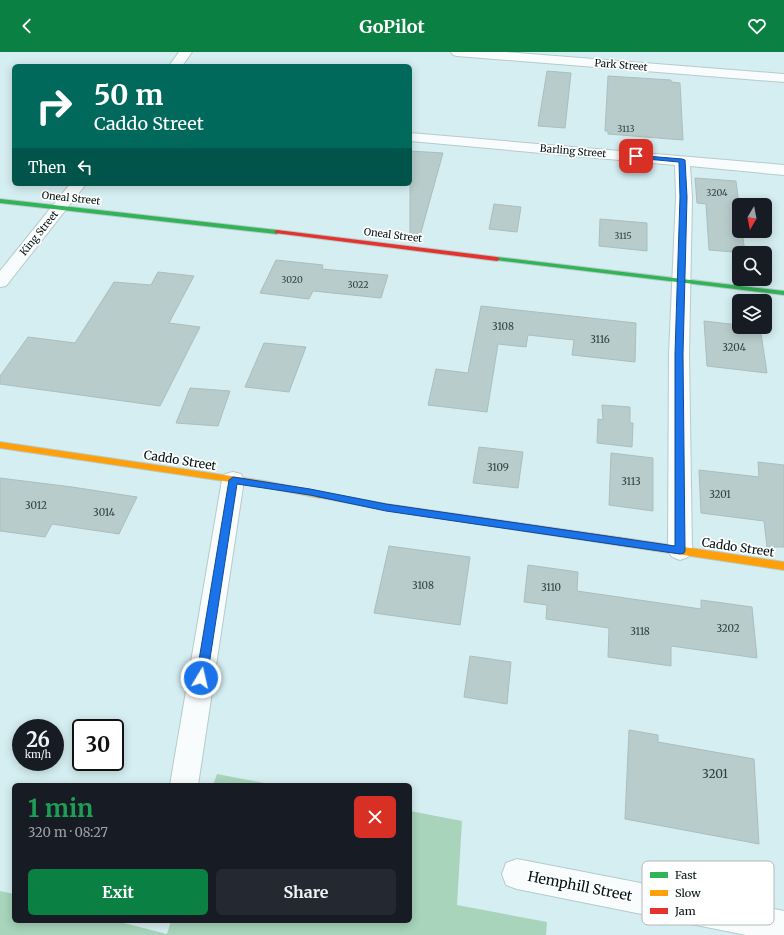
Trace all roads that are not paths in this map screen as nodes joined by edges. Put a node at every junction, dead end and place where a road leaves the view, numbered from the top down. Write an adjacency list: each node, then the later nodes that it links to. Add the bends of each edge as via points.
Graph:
1 (186, 52): 3 (street)
2 (457, 52): 4 (street, Park Street)
3 (177, 64)
4 (784, 78)
5 (412, 137): 6 (street, Barling Street)
6 (682, 160): 7 (street, Barling Street); 12 (street, via 684,197)
7 (784, 170)
8 (76, 186): 10 (street, King Street)
9 (0, 201): 10 (street, Oneal Street)
10 (60, 208): 11 (street, King Street); 12 (street, Oneal Street)
11 (0, 282)
12 (681, 282): 13 (street, Oneal Street); 16 (street)
13 (784, 293)
14 (0, 444): 15 (street, Caddo Street)
15 (233, 480): 16 (street, Caddo Street, via 386,507); 18 (street)
16 (680, 551): 17 (street, Caddo Street)
17 (784, 566)
18 (184, 783)
19 (517, 874): 20 (street, Hemphill Street)
20 (642, 899)
21 (774, 925): 22 (street, Hemphill Street)
22 (784, 927)

